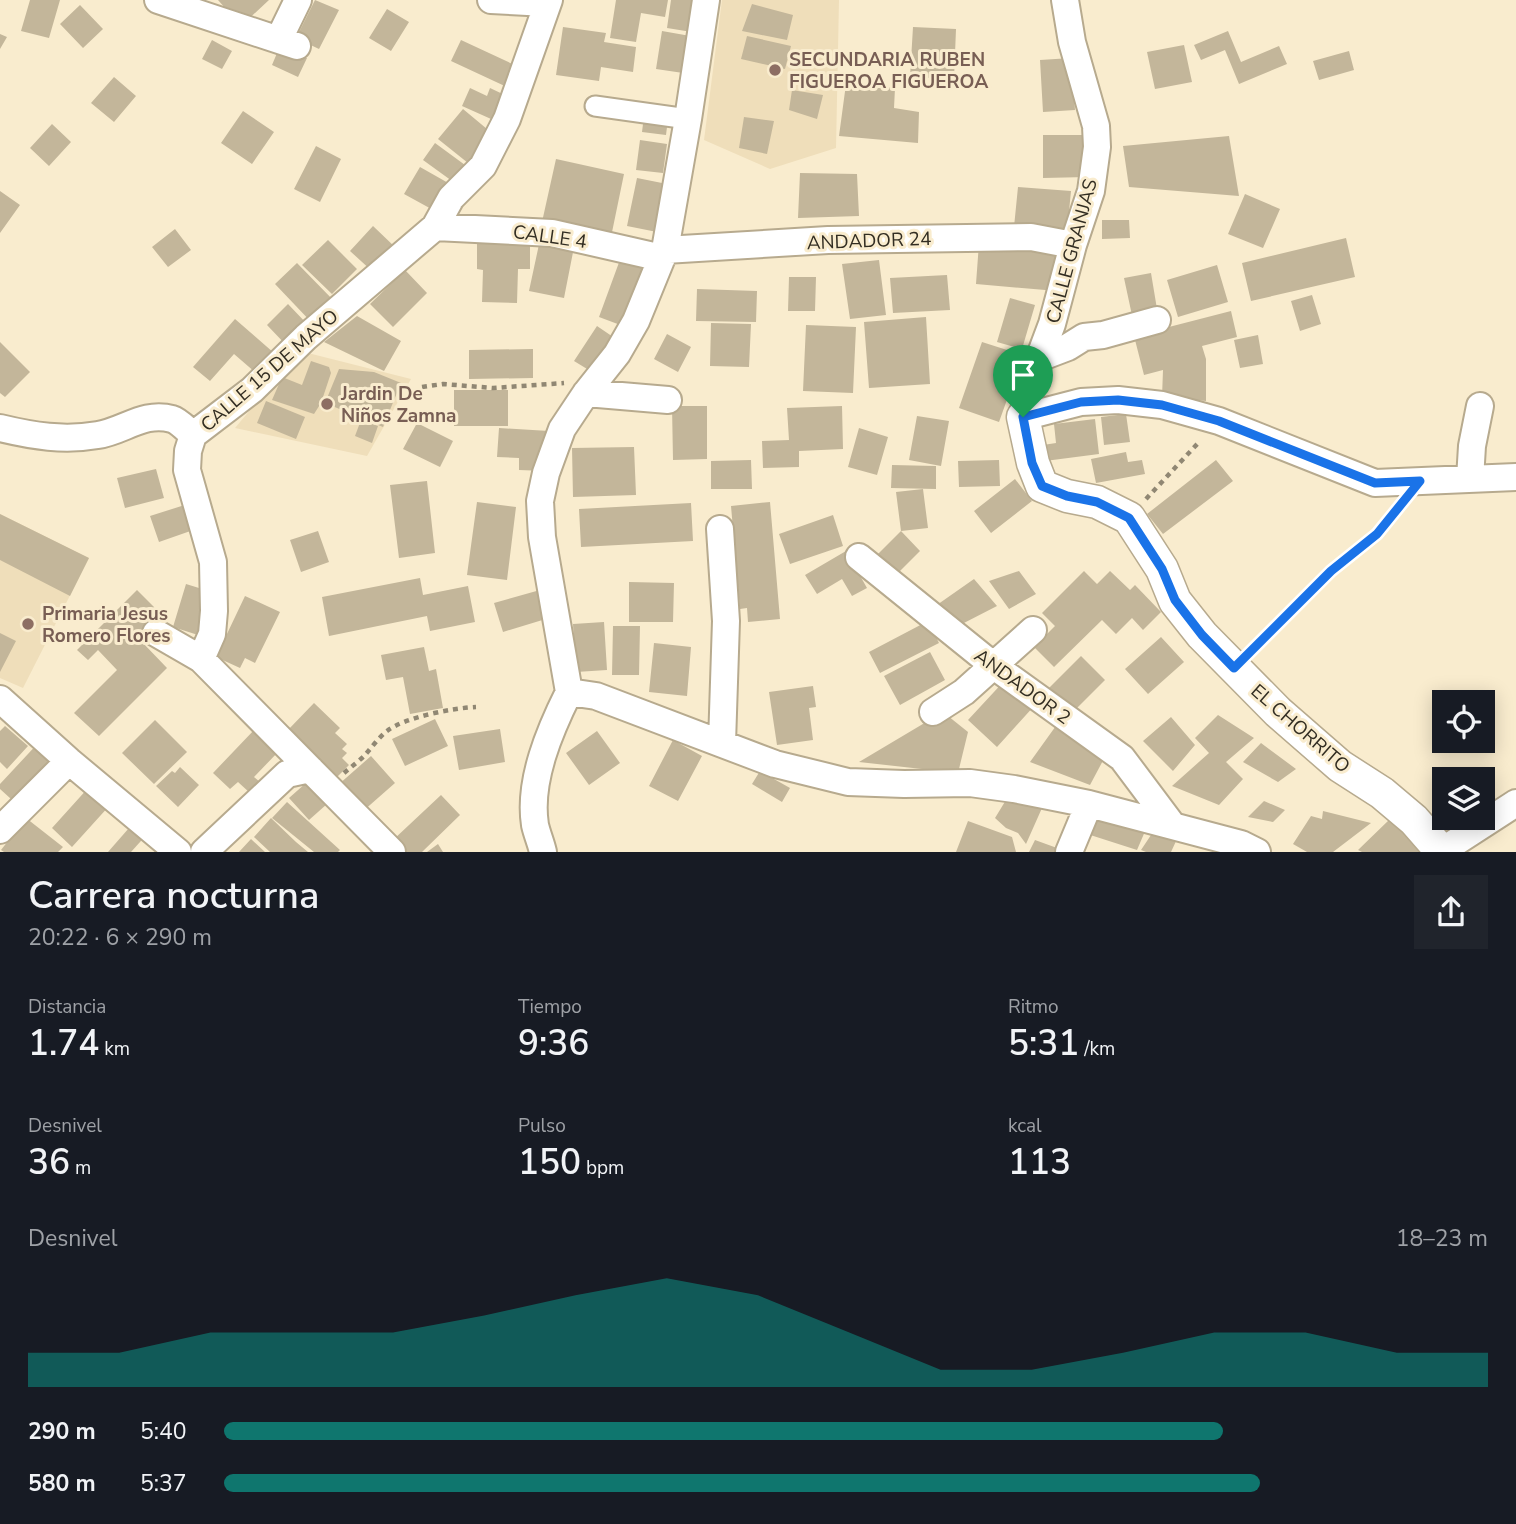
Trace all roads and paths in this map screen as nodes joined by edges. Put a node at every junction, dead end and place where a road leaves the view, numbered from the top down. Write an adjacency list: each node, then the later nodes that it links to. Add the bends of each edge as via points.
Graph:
1 (158, 0): 2 (street, via 288,42)
2 (298, 0)
3 (491, 0): 6 (street)
4 (706, 0): 8 (street)
5 (1065, 0): 10 (street, CALLE GRANJAS, via 1097,147 1091,191)
6 (548, 2): 9 (street, CALLE 15 DE MAYO, via 484,166 451,198)
7 (595, 106): 8 (street)
8 (688, 119): 11 (street)
9 (435, 227): 11 (street, CALLE 4, via 552,233); 21 (street, CALLE 15 DE MAYO, via 306,337 252,390)
10 (1073, 245): 11 (street, ANDADOR 24, via 1031,237 828,240); 13 (street, CALLE GRANJAS)
11 (663, 254): 14 (street, via 636,321)
12 (1157, 320): 13 (street, via 1084,337)
13 (1039, 358): 18 (street, CALLE GRANJAS)
14 (591, 386): 15 (path); 16 (street); 33 (street, via 562,429 540,501)
15 (422, 387)
16 (668, 400)
17 (1479, 407): 23 (street)
18 (1023, 417): 19 (street, via 1081,402 1118,400 1162,405); 25 (street, via 1032,463 1042,486 1097,502)
19 (1219, 421): 24 (street, via 1375,483); 25 (path)
20 (0, 428): 21 (street, via 67,438 101,435 145,417 174,419)
21 (193, 435): 30 (street, CALLE 15 DE MAYO, via 187,470 213,562 212,634)
22 (1516, 477): 23 (street)
23 (1470, 479): 24 (street)
24 (1420, 481): 32 (path, via 1377,534 1331,571)
25 (1129, 518): 32 (street, EL CHORRITO, via 1162,569 1175,600)
26 (720, 529): 37 (street, via 726,621)
27 (859, 556): 31 (street, ANDADOR 2)
28 (1033, 630): 31 (street)
29 (156, 633): 30 (street)
30 (201, 659): 39 (street)
31 (994, 667): 36 (street); 42 (street, ANDADOR 2, via 1122,758)
32 (1234, 668): 50 (street, EL CHORRITO, via 1340,766 1414,820)
33 (569, 692): 37 (street, via 596,696); 47 (street, via 550,730 536,778 535,823)
34 (0, 699): 38 (street)
35 (475, 707): 39 (path, via 415,718 387,730 337,779)
36 (933, 712)
37 (722, 743): 41 (street, via 775,764 848,782 970,783)
38 (69, 761): 43 (street); 44 (street)
39 (310, 769): 45 (street, via 287,774); 46 (street)
40 (1516, 803): 50 (street)
41 (1089, 804): 42 (street); 48 (street)
42 (1173, 826): 49 (street)
43 (0, 830)
44 (178, 852)
45 (204, 852)
46 (391, 852)
47 (543, 852)
48 (1069, 852)
49 (1257, 852)
50 (1442, 852)

